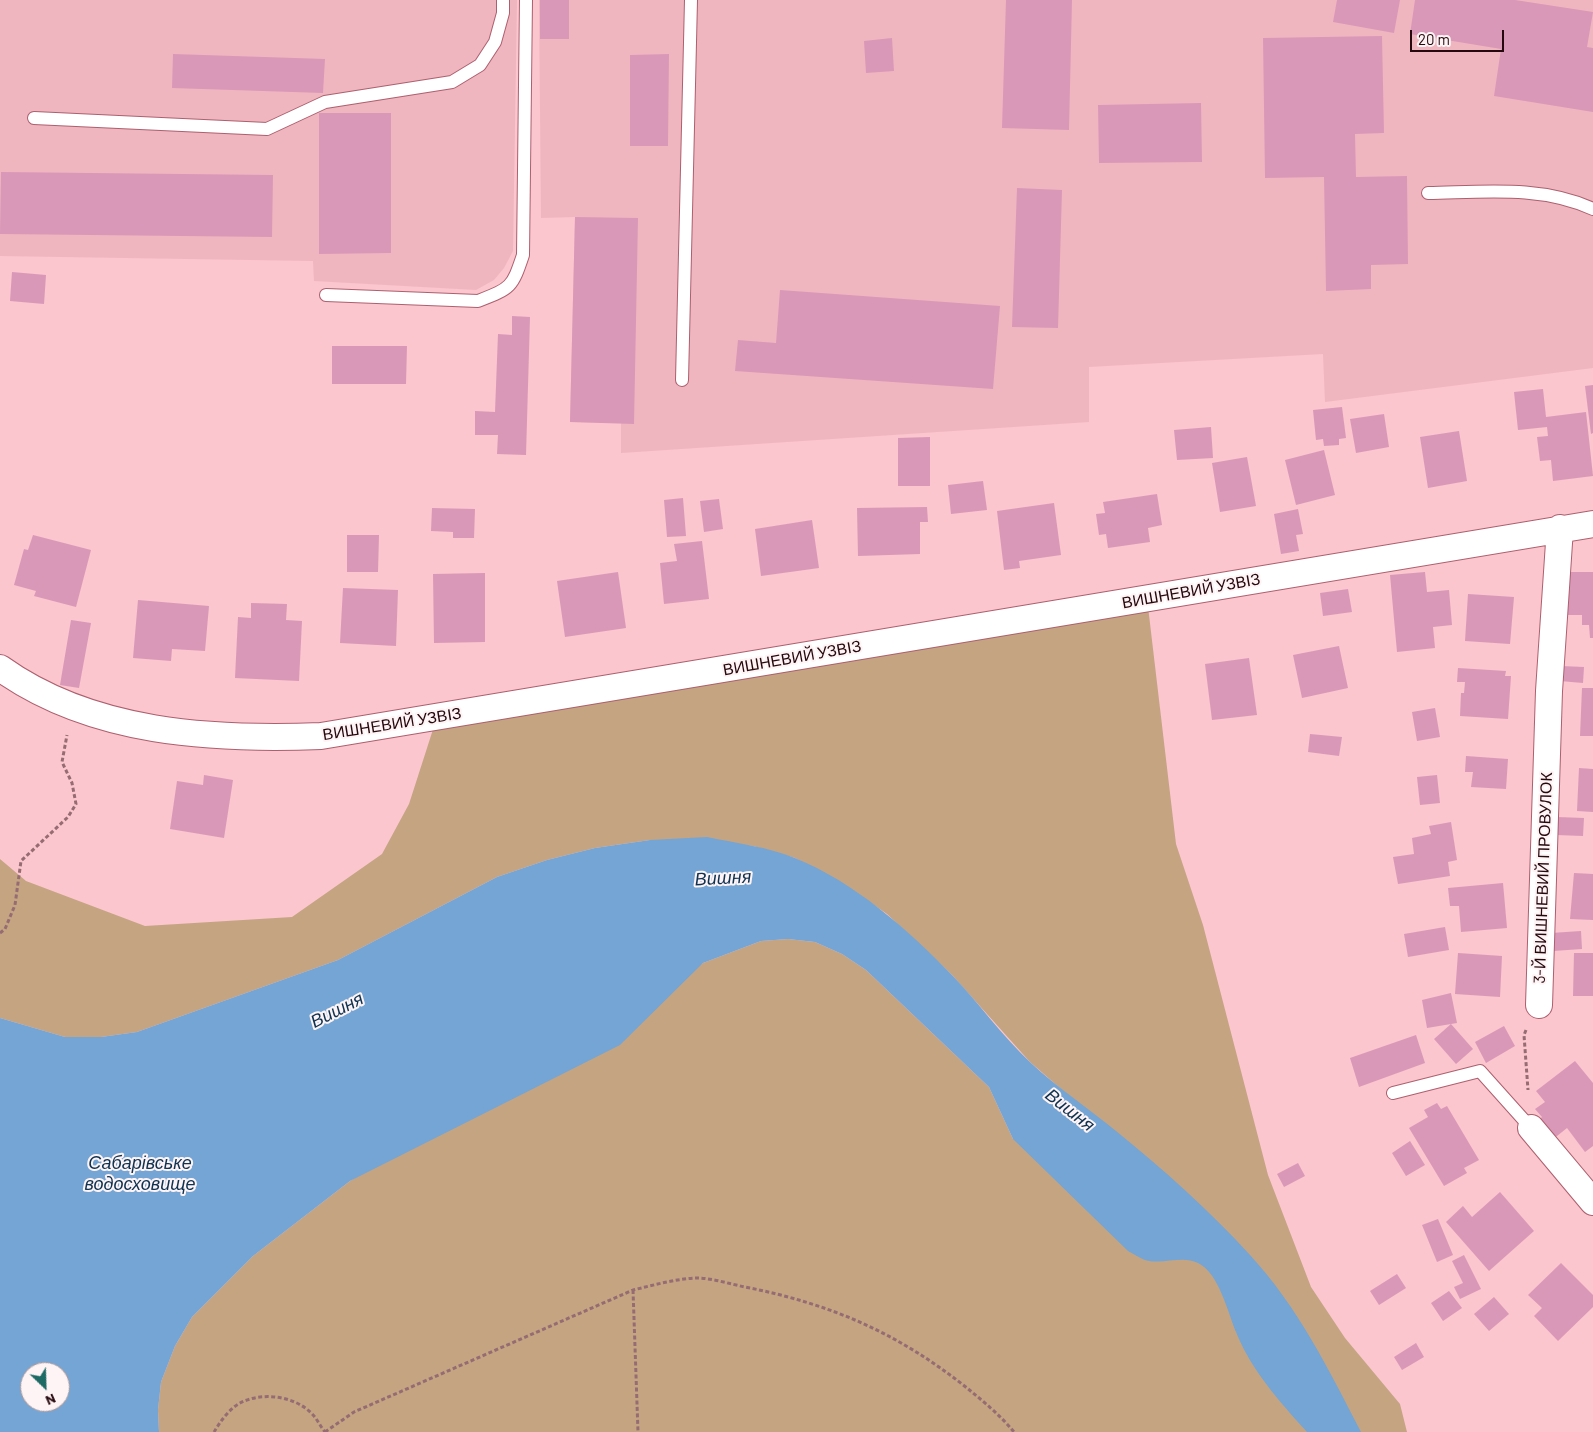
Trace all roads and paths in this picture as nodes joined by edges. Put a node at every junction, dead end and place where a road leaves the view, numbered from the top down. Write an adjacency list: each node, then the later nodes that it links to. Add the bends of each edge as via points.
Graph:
1 (503, 0): 4 (lane, via 495,42 480,64 452,82 325,102 267,129)
2 (526, 0): 7 (lane, via 523,255 514,282 499,293 478,301)
3 (691, 0): 8 (lane)
4 (34, 118)
5 (1428, 193): 6 (lane, via 1519,191 1573,200)
6 (1593, 209)
7 (326, 295)
8 (682, 380)
9 (1593, 524): 10 (street, ВИШНЕВИЙ УЗВІЗ)
10 (1560, 528): 11 (street, ВИШНЕВИЙ УЗВІЗ, via 321,736 262,738 149,727 75,708 20,683); 14 (street, 3-Й ВИШНЕВИЙ ПРОВУЛОК, via 1549,691)
11 (0, 668)
12 (62, 752): 13 (path, via 62,762 72,783 76,804 68,817 21,861 15,905 6,929)
13 (0, 933)
14 (1539, 1005): 16 (path, 3-Й ВИШНЕВИЙ ПРОВУЛОК, via 1524,1035)
15 (1392, 1093): 16 (lane, via 1480,1071)
16 (1531, 1128): 17 (street)
17 (1593, 1202)
18 (633, 1290): 20 (path, via 354,1412); 21 (path); 22 (path, via 698,1278 774,1293 833,1310 911,1347 979,1399)
19 (214, 1432): 20 (path, via 219,1422 239,1404 267,1397 283,1397 301,1405)
20 (325, 1432)
21 (638, 1432)
22 (1014, 1432)

